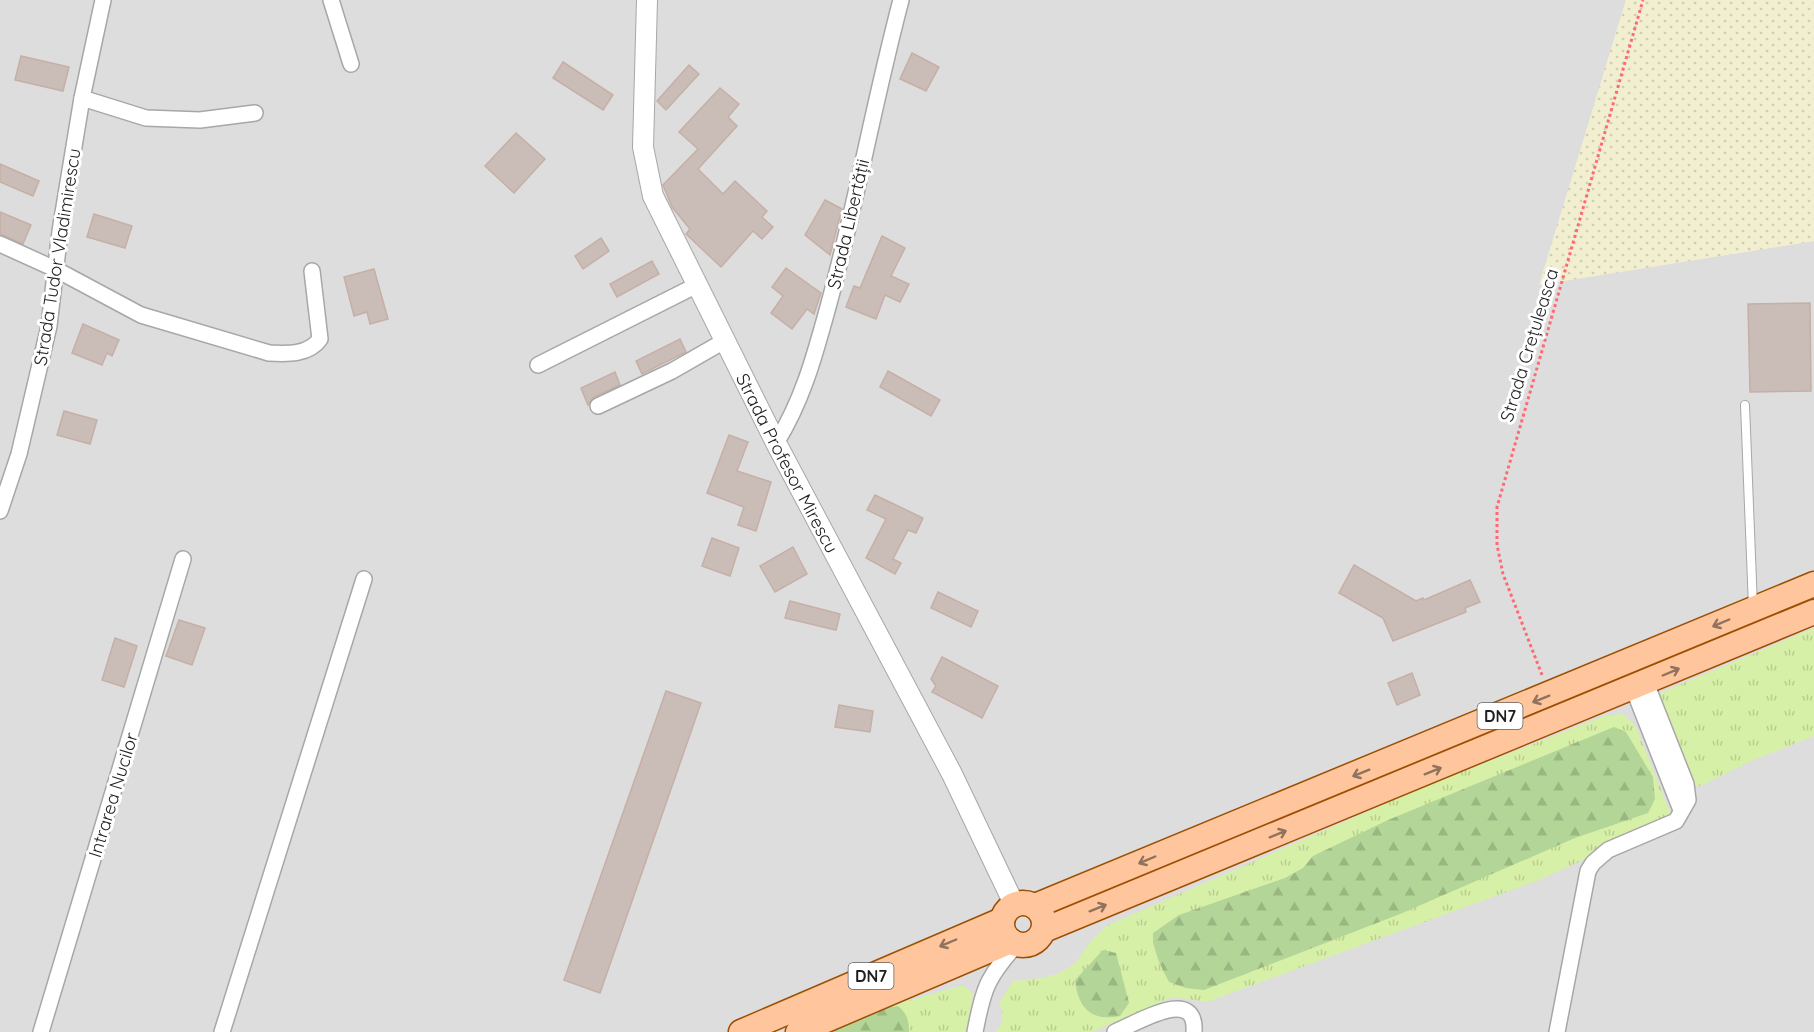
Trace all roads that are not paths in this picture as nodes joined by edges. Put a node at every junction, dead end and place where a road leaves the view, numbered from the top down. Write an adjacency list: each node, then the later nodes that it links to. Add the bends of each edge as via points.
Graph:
1 (104, 0): 6 (street, Strada Tudor Vladimirescu)
2 (331, 0): 5 (street)
3 (647, 0): 11 (street, Strada Profesor Mirescu, via 647,173)
4 (902, 0): 16 (street, Strada Libertății, via 816,351 802,395)
5 (351, 64)
6 (82, 98): 7 (street, via 146,118 200,120); 9 (street, Strada Tudor Vladimirescu)
7 (255, 113)
8 (0, 244): 9 (street)
9 (55, 269): 10 (street, via 141,315 250,348 285,354 309,349 320,339); 17 (street, Strada Tudor Vladimirescu, via 49,326 33,400)
10 (312, 271)
11 (697, 285): 12 (street, Strada Profesor Mirescu); 13 (street)
12 (726, 340): 15 (street); 16 (street, Strada Profesor Mirescu)
13 (538, 366)
14 (1744, 405): 21 (lane)
15 (598, 406)
16 (776, 443): 24 (street, Strada Profesor Mirescu, via 956,782)
17 (0, 511)
18 (183, 559): 25 (street, Intrarea Nucilor)
19 (364, 579): 26 (street)
20 (1814, 585): 21 (main road, DN7)
21 (1753, 610): 24 (main road, DN7, one-way to 24)
22 (1813, 613): 23 (main road, DN7, one-way to 22)
23 (1639, 686): 24 (main road, DN7, one-way to 23, via 1036,941 1044,930); 32 (street, via 1681,810 1676,821 1608,850 1588,871)
24 (1016, 923): 27 (main road, DN7, one-way to 27); 28 (main road, DN7); 29 (street, via 983,991)
25 (41, 1032)
26 (222, 1032)
27 (741, 1032)
28 (798, 1032)
29 (975, 1032)
30 (1115, 1032): 31 (street, via 1172,1008 1183,1008 1191,1012)
31 (1194, 1032)
32 (1557, 1032)

